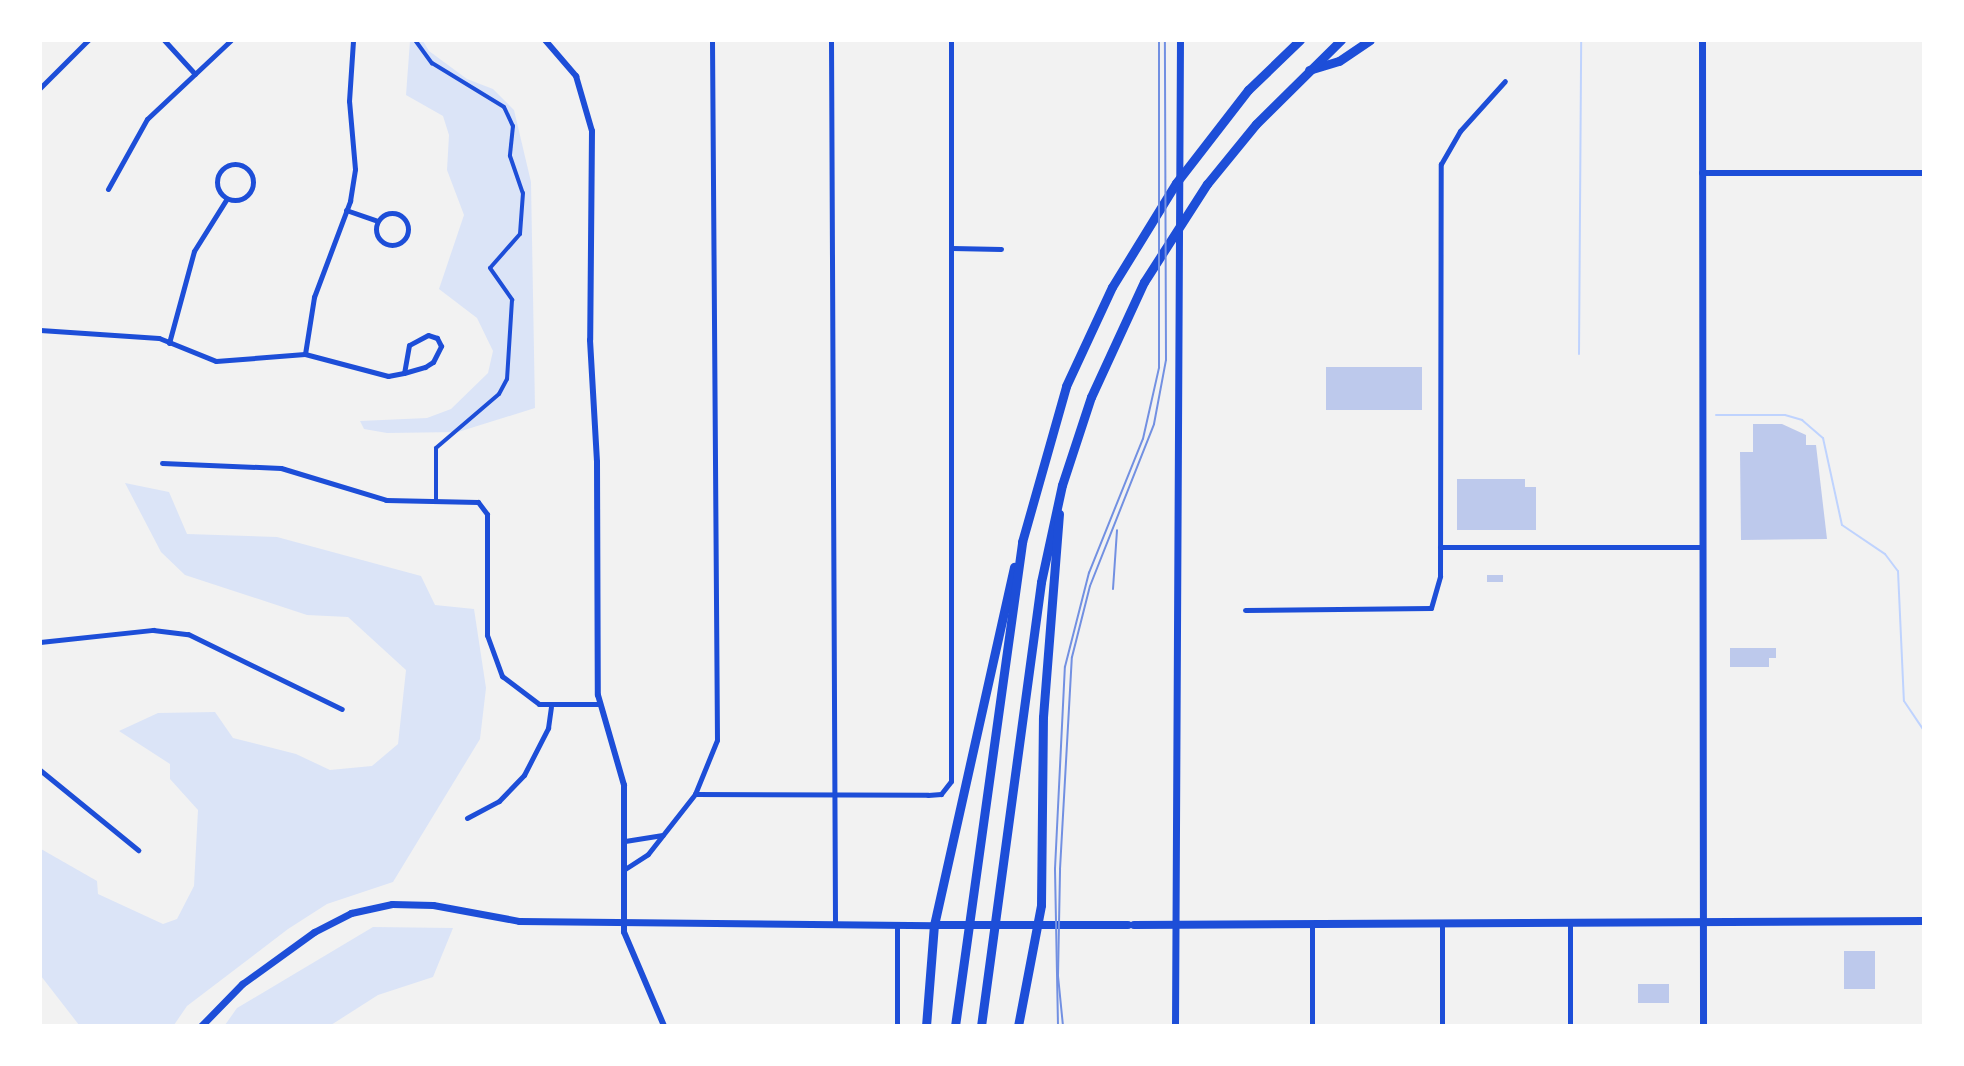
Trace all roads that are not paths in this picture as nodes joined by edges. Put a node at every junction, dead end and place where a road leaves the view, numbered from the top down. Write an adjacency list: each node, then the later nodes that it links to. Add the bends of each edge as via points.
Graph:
1 (88, 40): 18 (street)
2 (164, 40): 16 (street)
3 (231, 40): 16 (street)
4 (352, 40): 23 (street, via 349,101 355,168)
5 (416, 40): 33 (street, via 432,63 504,107 514,134 510,156 523,193 520,234 490,268 512,300 507,378 499,394 436,448)
6 (545, 40): 39 (street, via 576,76 592,131 590,340)
7 (712, 40): 43 (street, via 717,740)
8 (831, 40): 44 (street)
9 (951, 40): 25 (street)
10 (1180, 40): 58 (main road)
11 (1299, 40): 34 (highway, via 1202,146 1140,239 1066,386)
12 (1341, 40): 15 (highway)
13 (1370, 40): 15 (highway, via 1339,61)
14 (1702, 40): 20 (main road)
15 (1307, 71): 32 (highway, via 1207,184 1144,282 1116,335)
16 (195, 74): 21 (street, via 147,119)
17 (1505, 81): 35 (street, via 1460,131 1441,164)
18 (40, 88)
19 (1923, 172): 20 (street)
20 (1702, 173): 36 (main road)
21 (108, 189)
22 (226, 200): 22 (street, via 240,200 253,179 250,169 240,163 230,165 216,188); 28 (street, via 194,251)
23 (346, 210): 24 (street); 29 (street, via 314,297)
24 (375, 220): 24 (street, via 375,232 383,240 399,244 410,236 408,223 399,218 384,214)
25 (952, 248): 26 (street); 44 (street, via 951,781 941,794)
26 (1001, 249)
27 (40, 330): 28 (street, via 137,335)
28 (169, 343): 29 (street, via 216,361)
29 (305, 354): 30 (street, via 377,374)
30 (404, 373): 30 (street, via 434,362 441,346 437,338 428,335 408,345)
31 (162, 463): 33 (street, via 281,468 386,500)
32 (1062, 485): 57 (highway, via 1043,717); 66 (highway, via 1041,582)
33 (436, 500): 40 (street, via 471,499 483,505 487,635 493,658 509,684)
34 (1022, 542): 56 (highway, via 994,641); 65 (highway)
35 (1440, 547): 36 (street); 37 (street, via 1440,576 1431,608)
36 (1702, 547): 52 (main road)
37 (1245, 610)
38 (40, 642): 41 (street, via 153,630 182,633)
39 (600, 704): 40 (street); 47 (street, via 621,762)
40 (552, 707): 45 (street, via 548,728 524,776 499,801)
41 (342, 709)
42 (40, 770): 48 (street)
43 (695, 794): 44 (street); 46 (street)
44 (837, 795): 53 (street)
45 (467, 818)
46 (665, 835): 47 (street); 49 (street)
47 (625, 841): 49 (street)
48 (138, 850)
49 (625, 869): 50 (street)
50 (623, 921): 53 (main road); 61 (main road, via 519,921 419,903 364,909 308,936 242,984); 62 (street, via 638,974)
51 (1923, 921): 52 (main road)
52 (1703, 923): 59 (main road); 72 (main road)
53 (835, 924): 54 (main road)
54 (897, 924): 56 (main road); 63 (street)
55 (1442, 924): 59 (main road); 60 (main road); 70 (street)
56 (934, 925): 57 (main road); 64 (highway)
57 (1039, 925): 58 (main road); 67 (highway)
58 (1175, 925): 60 (main road); 68 (main road)
59 (1570, 925): 71 (street)
60 (1312, 926): 69 (street)
61 (201, 1026)
62 (664, 1026)
63 (897, 1026)
64 (926, 1026)
65 (955, 1026)
66 (981, 1026)
67 (1018, 1026)
68 (1175, 1026)
69 (1312, 1026)
70 (1442, 1026)
71 (1570, 1026)
72 (1703, 1026)

